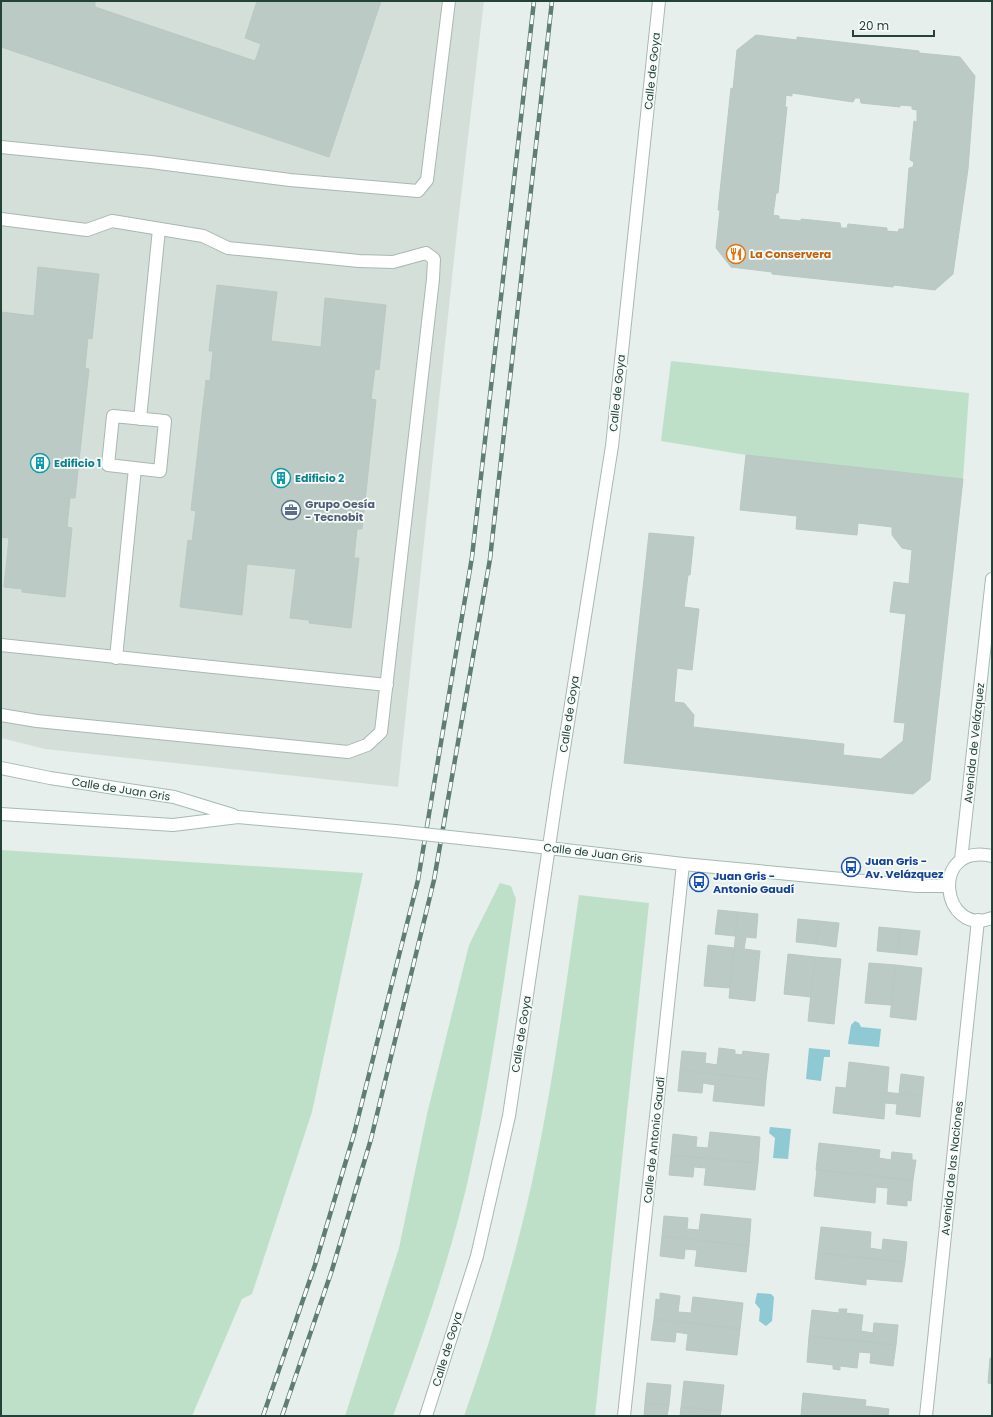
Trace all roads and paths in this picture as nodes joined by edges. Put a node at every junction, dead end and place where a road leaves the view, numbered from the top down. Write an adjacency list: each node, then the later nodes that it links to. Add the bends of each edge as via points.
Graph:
1 (449, 1): 3 (street, via 427,180 418,191)
2 (660, 1): 16 (street, Calle de Goya, via 612,446)
3 (1, 147)
4 (1, 219): 5 (street, via 86,230 112,221)
5 (159, 229): 6 (street); 11 (street, via 202,236 228,248 359,261 393,262 426,253 434,259)
6 (140, 419): 7 (street, via 164,421 160,471); 7 (street, via 113,416 108,465)
7 (135, 468): 10 (street)
8 (992, 579): 18 (street, Avenida de Velázquez)
9 (1, 645): 10 (street)
10 (116, 658): 11 (street)
11 (387, 684): 12 (street, via 381,732 367,746 348,752 37,721)
12 (1, 715)
13 (1, 768): 15 (street, Calle de Juan Gris, via 174,797)
14 (1, 814): 15 (street, Calle de Juan Gris, via 173,825)
15 (238, 817): 16 (street, Calle de Juan Gris, bridge)
16 (549, 848): 19 (street, Calle de Juan Gris); 23 (street, Calle de Goya, via 509,1116 476,1256)
17 (992, 856): 18 (street, via 976,854)
18 (961, 860): 20 (street, via 952,870)
19 (683, 864): 20 (street, Calle de Juan Gris, via 917,886); 24 (street, Calle de Antonio Gaudí)
20 (948, 886): 22 (street, via 949,896 960,913)
21 (992, 918): 22 (street)
22 (978, 920): 25 (street, Avenida de las Naciones)
23 (426, 1416)
24 (624, 1416)
25 (926, 1416)

